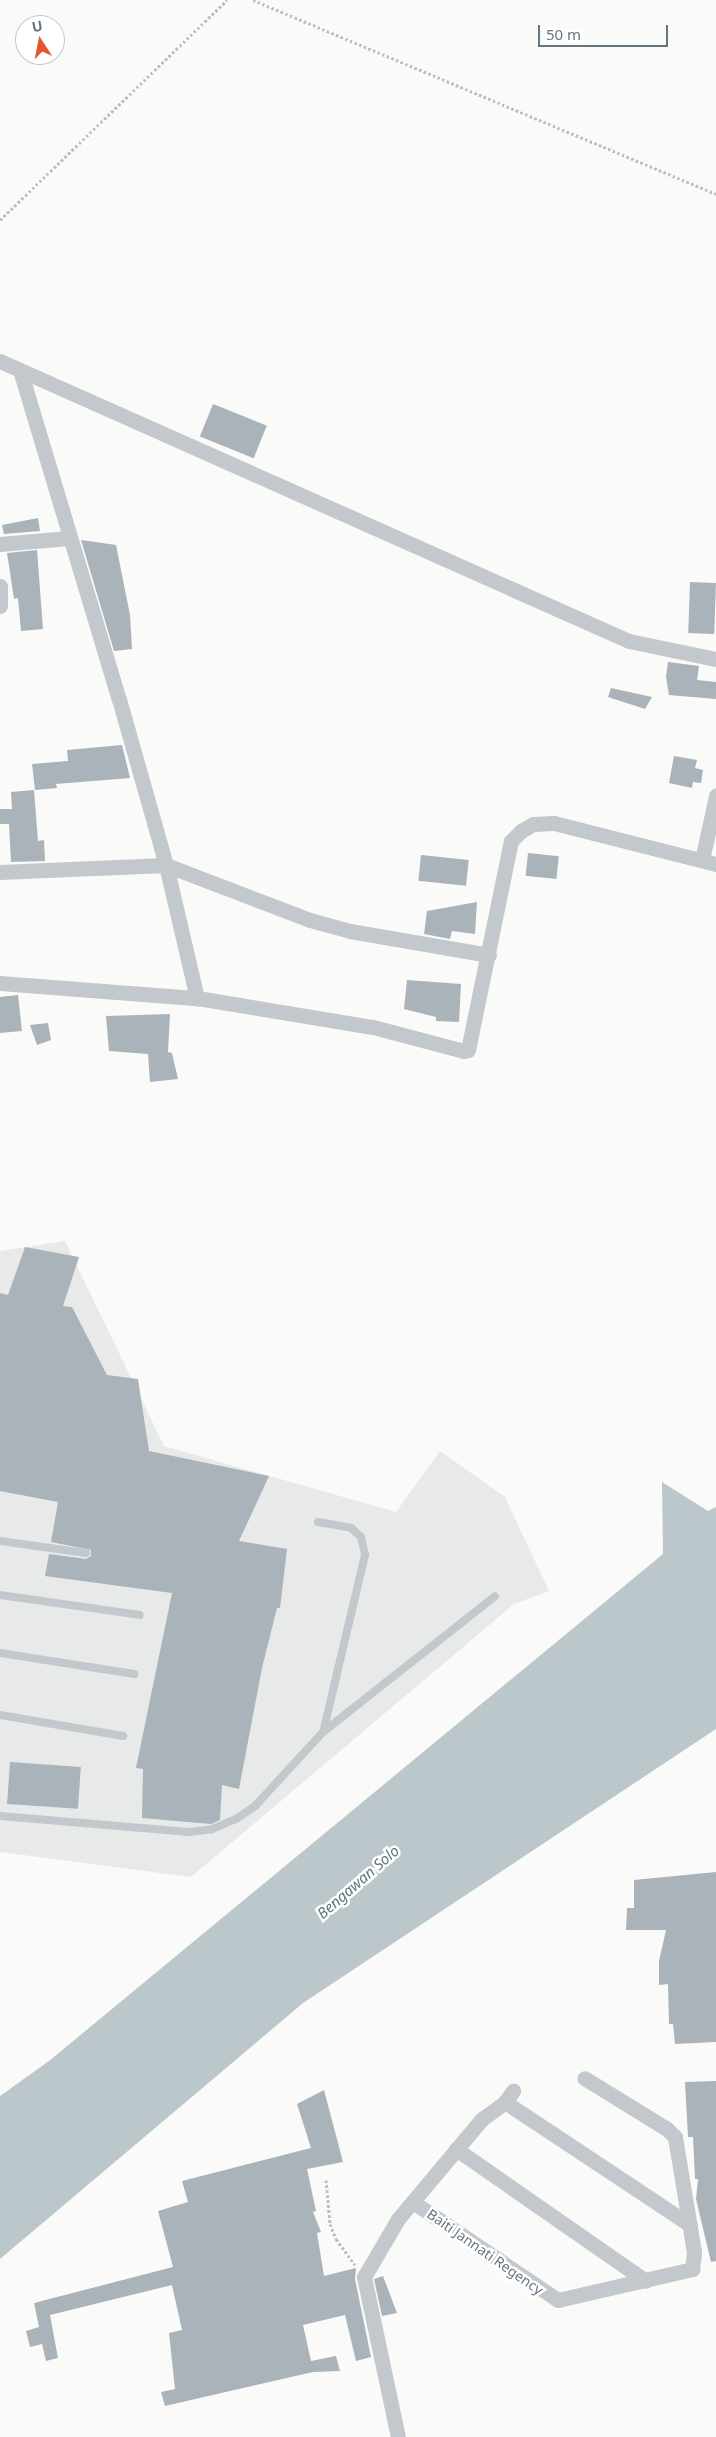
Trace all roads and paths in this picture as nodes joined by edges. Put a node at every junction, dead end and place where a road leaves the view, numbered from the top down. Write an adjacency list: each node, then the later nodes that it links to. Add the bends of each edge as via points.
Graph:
1 (227, 0): 4 (path)
2 (253, 0): 3 (path)
3 (716, 194)
4 (0, 220)
5 (0, 361): 6 (street)
6 (20, 370): 7 (street); 11 (street, via 620,638)
7 (68, 538): 8 (street); 14 (street, via 119,699)
8 (0, 544)
9 (0, 586): 10 (street)
10 (0, 606)
11 (716, 659)
12 (716, 796): 13 (street)
13 (709, 862): 16 (street, via 554,823 533,824 511,841)
14 (166, 865): 15 (street); 16 (street, via 310,920 350,931); 18 (street)
15 (0, 872)
16 (488, 955): 18 (street, via 468,1050 464,1052 373,1028)
17 (0, 984): 18 (street)
18 (197, 998)
19 (318, 1522): 28 (lane, via 351,1528 361,1537 365,1555)
20 (0, 1541): 21 (lane)
21 (86, 1554)
22 (0, 1595): 24 (lane)
23 (496, 1596): 28 (lane)
24 (140, 1615)
25 (0, 1653): 26 (lane)
26 (134, 1674)
27 (0, 1714): 29 (lane)
28 (323, 1732): 30 (lane, via 255,1806 236,1819 212,1829 189,1832)
29 (123, 1736)
30 (0, 1816)
31 (584, 2078): 35 (street, Baiti Jannati Regency, via 675,2137)
32 (456, 2149): 34 (street, Baiti Jannati Regency); 35 (street, Baiti Jannati Regency, via 482,2119 509,2097); 37 (street)
33 (326, 2180): 36 (path, via 327,2210 336,2239)
34 (413, 2202): 36 (street, Baiti Jannati Regency, via 398,2219); 37 (street, Baiti Jannati Regency, via 558,2300)
35 (690, 2225): 37 (street, Baiti Jannati Regency, via 695,2262 692,2269)
36 (364, 2277): 38 (street)
37 (646, 2281)
38 (398, 2437)

